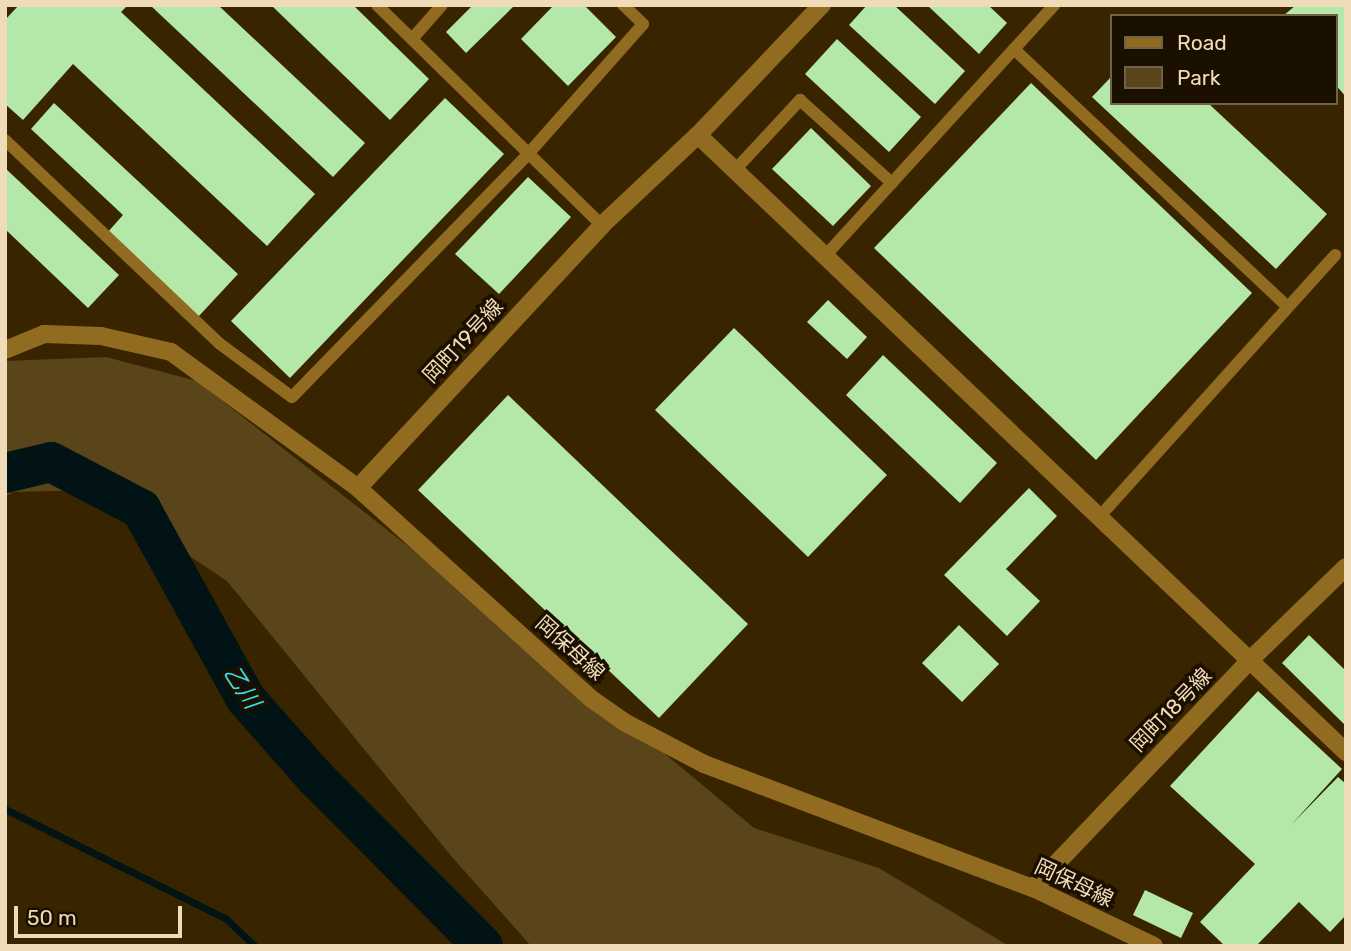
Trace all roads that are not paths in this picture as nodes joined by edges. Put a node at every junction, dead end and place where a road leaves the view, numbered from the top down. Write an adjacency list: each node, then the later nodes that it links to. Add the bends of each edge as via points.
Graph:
1 (377, 5): 6 (lane)
2 (442, 5): 6 (lane)
3 (623, 5): 10 (lane, via 643,23)
4 (822, 5): 8 (street)
5 (1054, 5): 7 (lane)
6 (412, 39): 10 (lane)
7 (1014, 49): 12 (lane); 16 (lane)
8 (698, 135): 11 (street); 13 (street, 岡町19号線)
9 (5, 140): 10 (lane, via 220,344 292,397)
10 (529, 153): 13 (lane)
11 (735, 170): 12 (lane, via 800,100); 15 (street)
12 (892, 183): 15 (lane)
13 (602, 225): 18 (street, 岡町19号線)
14 (1335, 255): 16 (lane)
15 (825, 256): 19 (street)
16 (1288, 307): 19 (lane)
17 (5, 350): 18 (street, 岡保母線, via 44,334 101,336 171,352)
18 (358, 488): 23 (street, 岡保母線, via 593,700 624,722 704,764)
19 (1101, 514): 21 (street)
20 (1346, 567): 21 (street, 岡町18号線)
21 (1249, 661): 22 (street); 23 (street, 岡町18号線)
22 (1346, 752)
23 (1033, 888): 24 (street, 岡保母線)
24 (1154, 946)

